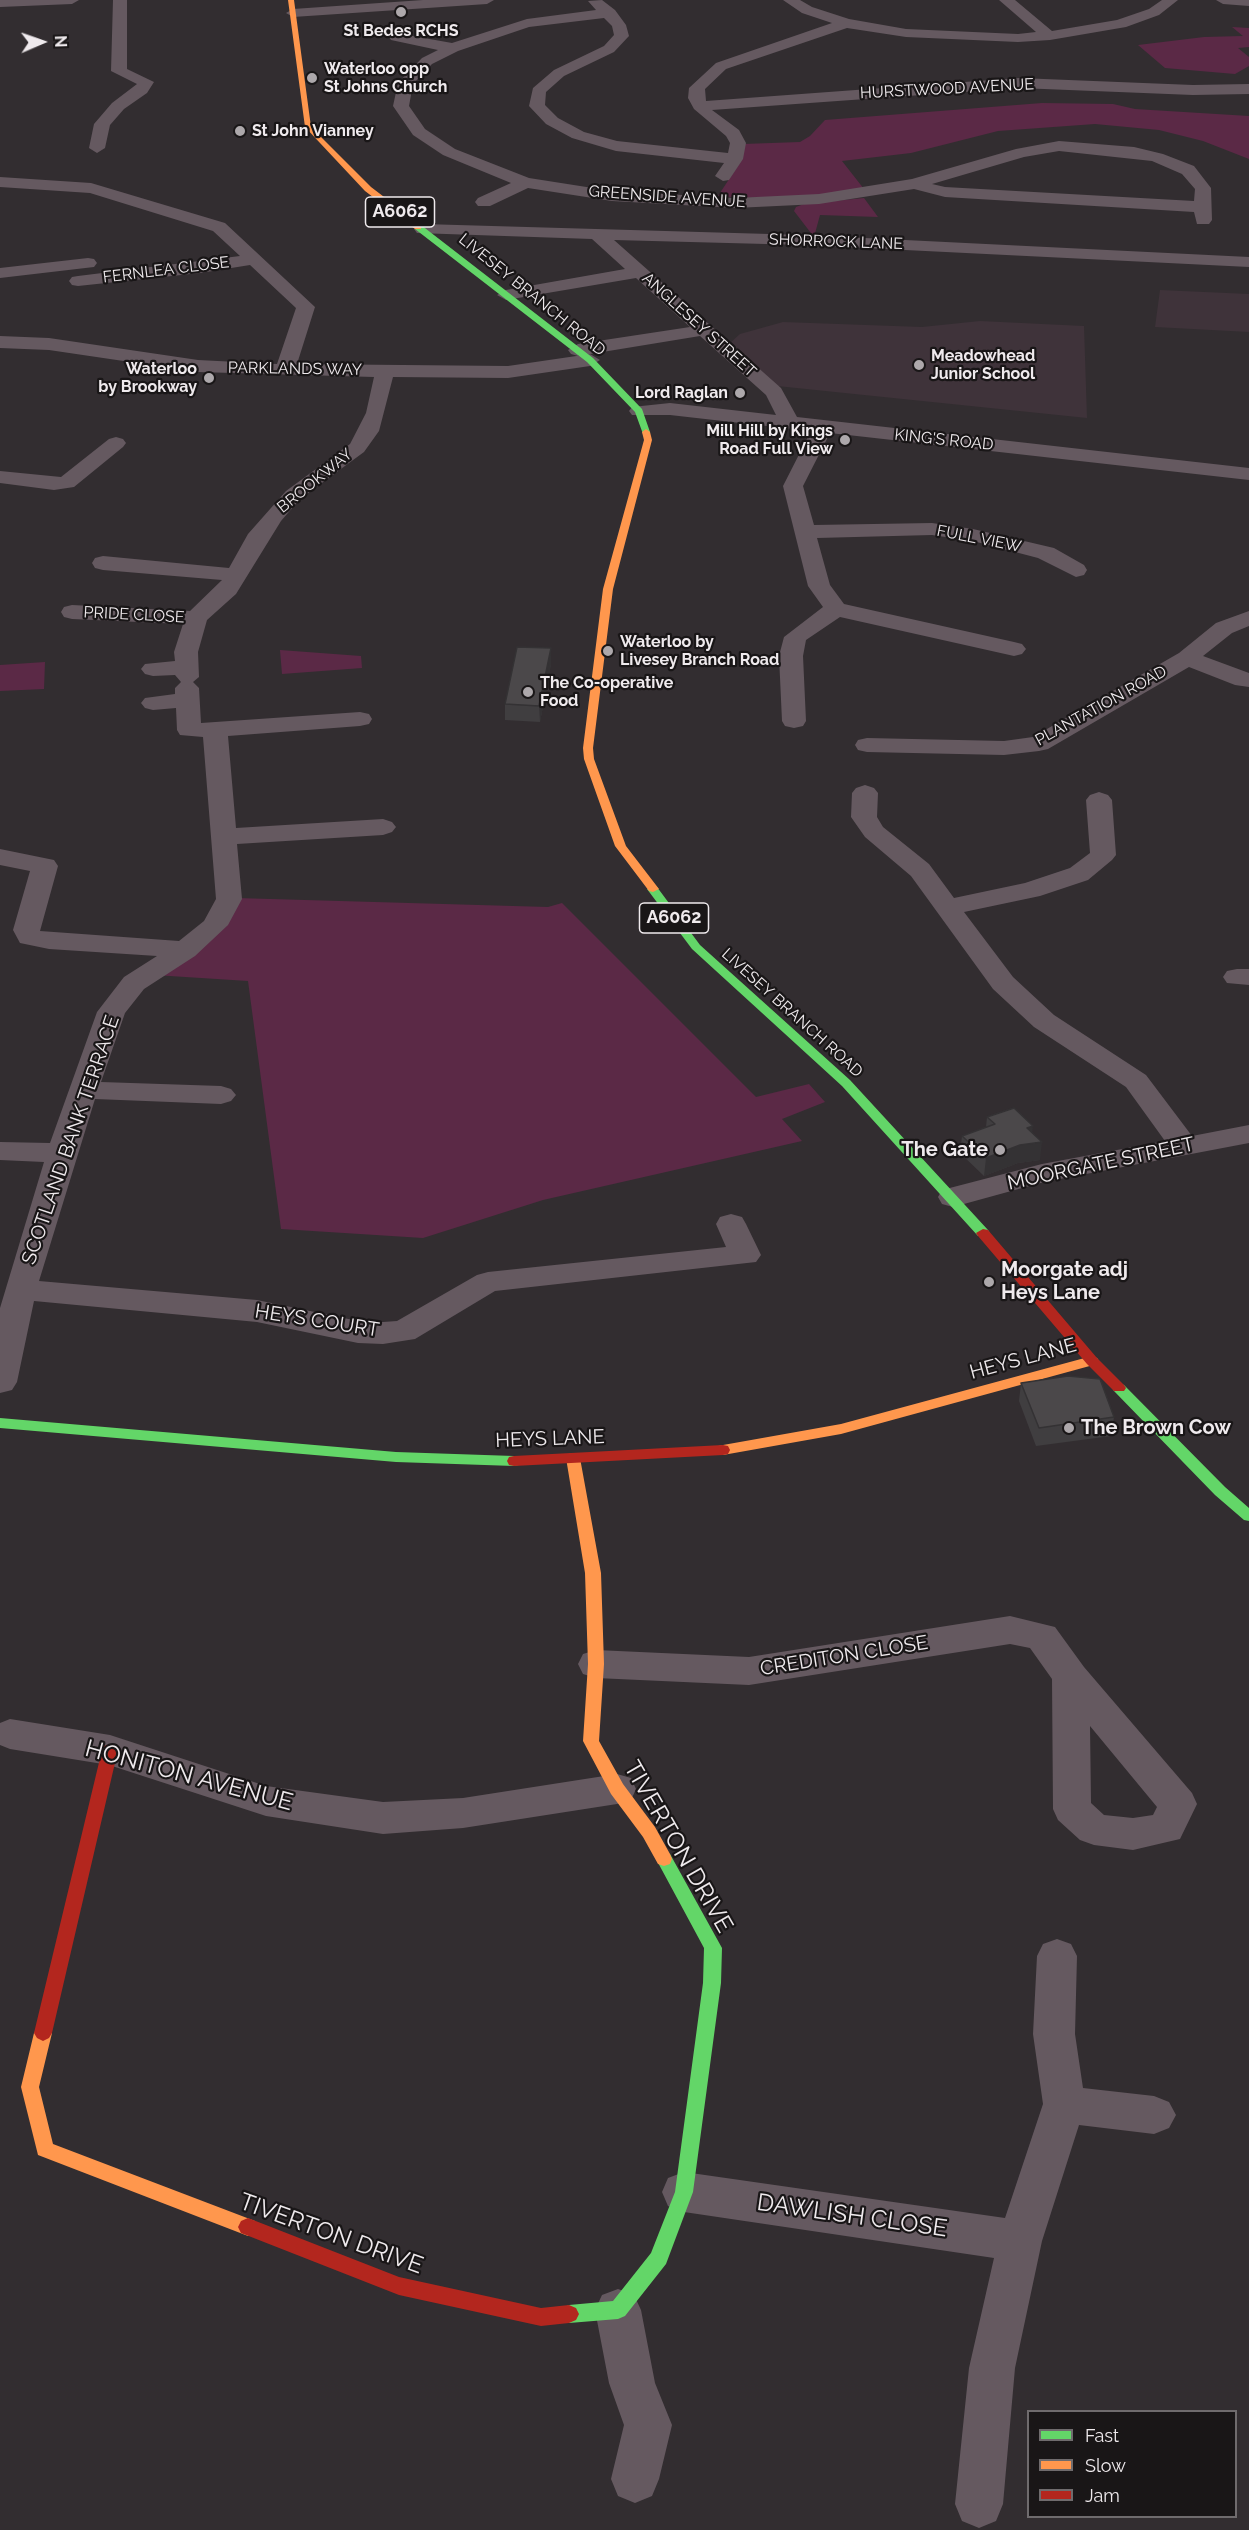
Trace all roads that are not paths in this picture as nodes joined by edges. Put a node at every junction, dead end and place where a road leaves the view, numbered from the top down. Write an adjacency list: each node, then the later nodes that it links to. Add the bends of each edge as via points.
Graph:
1 (72, 0): 9 (street)
2 (120, 0): 21 (street, via 119,71 146,82 142,90 118,106 102,124)
3 (487, 0): 11 (street, via 445,5)
4 (594, 0): 12 (street)
5 (790, 0): 13 (street)
6 (1006, 0): 14 (street)
7 (1171, 0): 14 (street, via 1154,12 1121,24)
8 (1222, 0): 10 (street)
9 (0, 3)
10 (1249, 3)
11 (292, 7): 29 (main road, LIVESEY BRANCH ROAD / A6062, via 308,127 368,189)
12 (610, 13): 16 (street, GREENSIDE AVENUE, via 527,23); 22 (street, via 622,36 609,49 559,73 538,91 537,106 552,121 578,135 616,146)
13 (846, 23): 14 (street, via 962,37); 17 (street, via 721,66)
14 (1050, 36)
15 (396, 37): 16 (street)
16 (453, 48): 24 (street, GREENSIDE AVENUE, via 427,61 406,83 401,106 419,132 449,152)
17 (697, 88): 19 (street); 20 (street)
18 (1249, 88): 19 (street, HURSTWOOD AVENUE, via 1193,90 1019,83)
19 (759, 101): 20 (street, HURSTWOOD AVENUE)
20 (700, 106): 22 (street, via 733,133 739,148)
21 (97, 148)
22 (735, 159): 26 (street)
23 (0, 182): 32 (street, via 91,188 219,227)
24 (526, 183): 26 (street, GREENSIDE AVENUE, via 612,196); 28 (street)
25 (914, 184): 25 (street, GREENSIDE AVENUE, via 945,192 1203,213 1203,188 1188,170 1157,157 1113,149 1059,146 1022,152); 27 (street, GREENSIDE AVENUE, via 819,199)
26 (711, 201): 27 (street, GREENSIDE AVENUE)
27 (778, 201): 31 (street)
28 (484, 202)
29 (423, 229): 30 (street, SHORROCK LANE); 38 (main road, LIVESEY BRANCH ROAD / A6062)
30 (598, 235): 31 (street, SHORROCK LANE); 35 (street, ANGLESEY STREET)
31 (804, 240): 33 (street, SHORROCK LANE)
32 (254, 259): 37 (street, FERNLEA CLOSE); 42 (street, via 306,307)
33 (1249, 262)
34 (88, 263): 36 (street)
35 (639, 272): 38 (street); 39 (street, ANGLESEY STREET)
36 (0, 273)
37 (78, 281)
38 (507, 295): 41 (main road, LIVESEY BRANCH ROAD / A6062)
39 (704, 330): 41 (street, PARKLANDS WAY); 45 (street, ANGLESEY STREET, via 774,392)
40 (0, 342): 42 (street, PARKLANDS WAY, via 49,344 198,366)
41 (584, 355): 43 (street, PARKLANDS WAY, via 508,372); 44 (main road, LIVESEY BRANCH ROAD / A6062)
42 (285, 370): 43 (street, PARKLANDS WAY)
43 (385, 370): 53 (street, BROOKWAY, via 376,413 357,448 293,495 273,516)
44 (639, 411): 45 (street, KING'S ROAD, via 670,409); 81 (main road, LIVESEY BRANCH ROAD / A6062, via 648,440 608,589 588,748 621,846 696,947 846,1083)
45 (790, 423): 46 (street, KING'S ROAD)
46 (824, 426): 48 (street, KING'S ROAD); 50 (street, via 793,486)
47 (116, 443): 49 (street, via 67,483)
48 (1249, 474)
49 (0, 477)
50 (805, 532): 52 (street, FULL VIEW, via 932,529 1046,553); 54 (street, via 819,586)
51 (103, 563): 53 (street)
52 (1076, 570)
53 (235, 575): 56 (street, BROOKWAY, via 224,593)
54 (836, 609): 58 (street); 65 (street, via 795,637 791,656)
55 (72, 612): 56 (street, PRIDE CLOSE)
56 (196, 618): 62 (street, via 186,651)
57 (1249, 618): 59 (street, PLANTATION ROAD, via 1224,628)
58 (1014, 649)
59 (1187, 658): 61 (street); 67 (street, PLANTATION ROAD, via 1039,744 1004,748)
60 (153, 669): 62 (street)
61 (1249, 680)
62 (187, 683): 63 (street); 66 (street, via 189,730)
63 (153, 703)
64 (360, 719): 66 (street)
65 (794, 721)
66 (215, 729): 71 (street, SCOTLAND BANK TERRACE)
67 (867, 745)
68 (865, 794): 73 (street, via 864,817 874,832 920,870)
69 (1099, 800): 73 (street, via 1103,855 1079,874 1031,890)
70 (383, 826): 71 (street)
71 (223, 837): 74 (street, SCOTLAND BANK TERRACE, via 228,899 215,925)
72 (0, 857): 74 (street, via 45,866 26,930 30,937)
73 (948, 907): 78 (street, via 1003,983 1044,1021 1136,1081)
74 (185, 950): 75 (street, SCOTLAND BANK TERRACE, via 134,983 111,1012)
75 (85, 1090): 76 (street); 80 (street, SCOTLAND BANK TERRACE)
76 (221, 1095)
77 (1249, 1134): 78 (street, MOORGATE STREET)
78 (1184, 1146): 81 (street, MOORGATE STREET, via 1042,1173)
79 (0, 1151): 80 (street)
80 (62, 1153): 83 (street, SCOTLAND BANK TERRACE)
81 (954, 1197): 84 (main road, LIVESEY BRANCH ROAD / A6062)
82 (731, 1224): 83 (street, HEYS COURT, via 745,1256 488,1282 404,1331 383,1333 358,1332 257,1311)
83 (21, 1290): 85 (street, SCOTLAND BANK TERRACE)
84 (1092, 1361): 87 (main road, HEYS LANE, via 842,1429 712,1452); 88 (main road, LIVESEY BRANCH ROAD / A6062)
85 (0, 1382)
86 (0, 1423): 87 (main road, HEYS LANE, via 396,1457 522,1461)
87 (573, 1458): 89 (main road, TIVERTON DRIVE, via 593,1573)
88 (1249, 1516)
89 (596, 1664): 90 (street, CREDITON CLOSE, via 749,1671 1010,1630 1042,1637); 93 (main road, TIVERTON DRIVE, via 591,1741)
90 (1071, 1677)
91 (10, 1734): 92 (street, HONITON AVENUE)
92 (110, 1750): 93 (street, HONITON AVENUE, via 266,1801 383,1818 463,1813); 99 (main road, TIVERTON DRIVE, via 30,2087 45,2150 399,2286 541,2317)
93 (617, 1789): 97 (main road, TIVERTON DRIVE, via 649,1832 713,1948 712,1983)
94 (1057, 1956): 95 (street, via 1054,2034)
95 (1064, 2104): 96 (street); 98 (street)
96 (1154, 2115)
97 (684, 2192): 98 (street, DAWLISH CLOSE); 99 (main road, TIVERTON DRIVE, via 659,2258)
98 (1020, 2241): 101 (street, via 992,2368)
99 (618, 2310): 100 (street, via 632,2383 648,2425)
100 (635, 2479)
101 (979, 2504)

